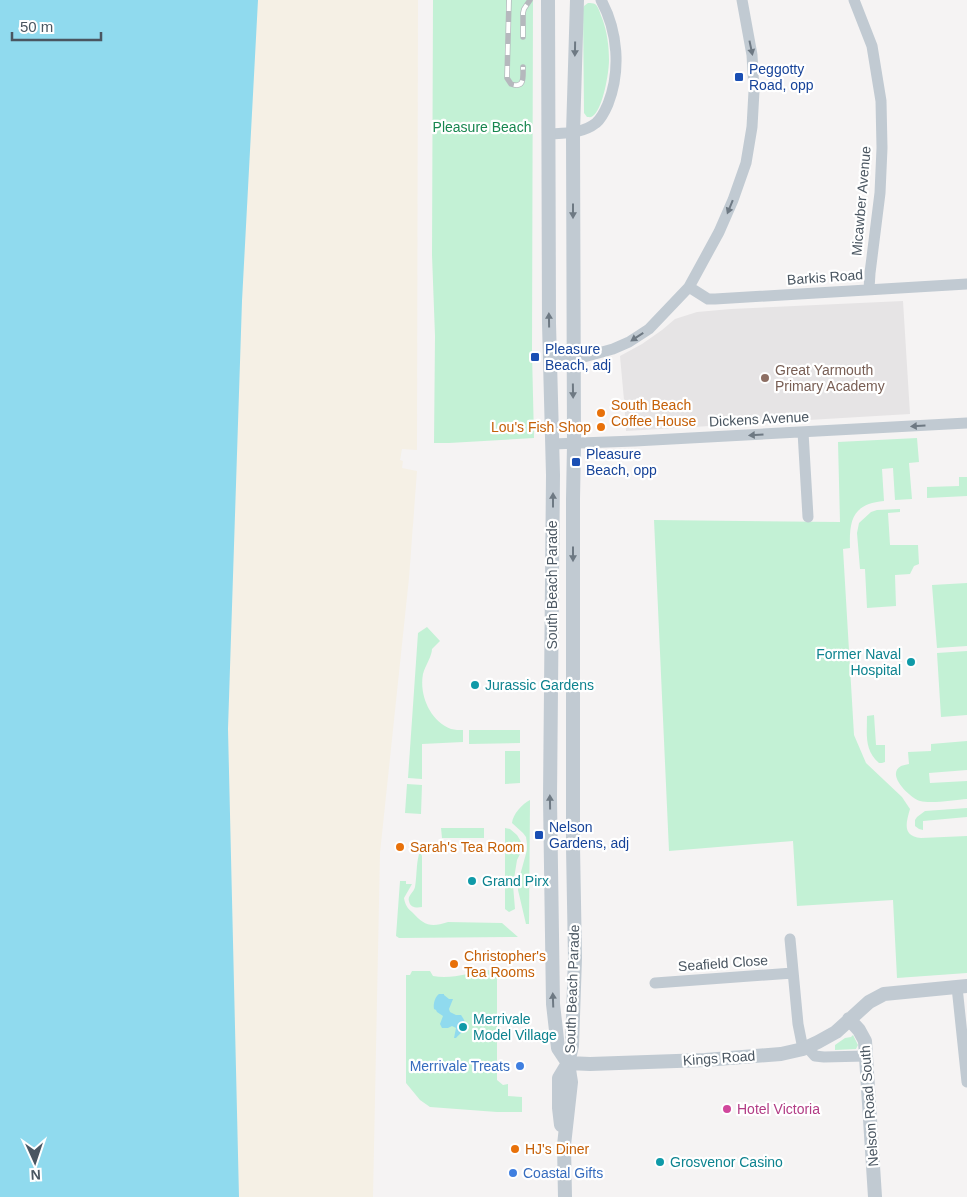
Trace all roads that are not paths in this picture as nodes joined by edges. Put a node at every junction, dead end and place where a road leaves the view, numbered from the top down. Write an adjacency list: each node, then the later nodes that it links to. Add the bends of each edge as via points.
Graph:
1 (548, 0): 7 (street, South Beach Parade)
2 (577, 0): 6 (street, South Beach Parade, one-way to 6)
3 (601, 0): 6 (street, via 608,13 616,54 611,96 598,122)
4 (742, 0): 9 (street, one-way to 9, via 752,56 754,91 746,163 719,232)
5 (854, 0): 10 (street, Micawber Avenue, via 872,46 881,101 880,193)
6 (573, 133): 7 (street); 12 (street, South Beach Parade, one-way to 12)
7 (548, 134): 11 (street, South Beach Parade, one-way to 7)
8 (967, 284): 10 (street, Barkis Road)
9 (689, 287): 10 (street, Barkis Road, via 715,299); 12 (street, one-way to 12, via 648,329 629,342)
10 (869, 289)
11 (550, 360): 12 (street); 15 (street, South Beach Parade)
12 (573, 360): 16 (street, South Beach Parade, one-way to 16)
13 (967, 423): 14 (street, Dickens Avenue, one-way to 14)
14 (803, 432): 16 (street, Dickens Avenue, one-way to 16); 17 (street)
15 (552, 444): 16 (street, Dickens Avenue); 25 (street, South Beach Parade, one-way to 15, via 558,1048 553,1004 550,798)
16 (574, 444): 25 (street, South Beach Parade, one-way to 25, via 575,958 572,1046)
17 (808, 517)
18 (790, 939): 19 (street)
19 (793, 973): 20 (street, Seafield Close); 23 (street, via 798,1024)
20 (655, 983)
21 (962, 987): 22 (street, Kings Road, via 884,994); 26 (street)
22 (849, 1019): 23 (street, Kings Road, via 836,1032); 24 (street, Nelson Road South, via 865,1041)
23 (805, 1048): 24 (street, via 815,1056); 25 (street, Kings Road, via 778,1054 705,1060)
24 (866, 1056): 28 (street, Nelson Road South)
25 (568, 1062): 27 (street)
26 (967, 1082)
27 (565, 1197)
28 (875, 1197)

